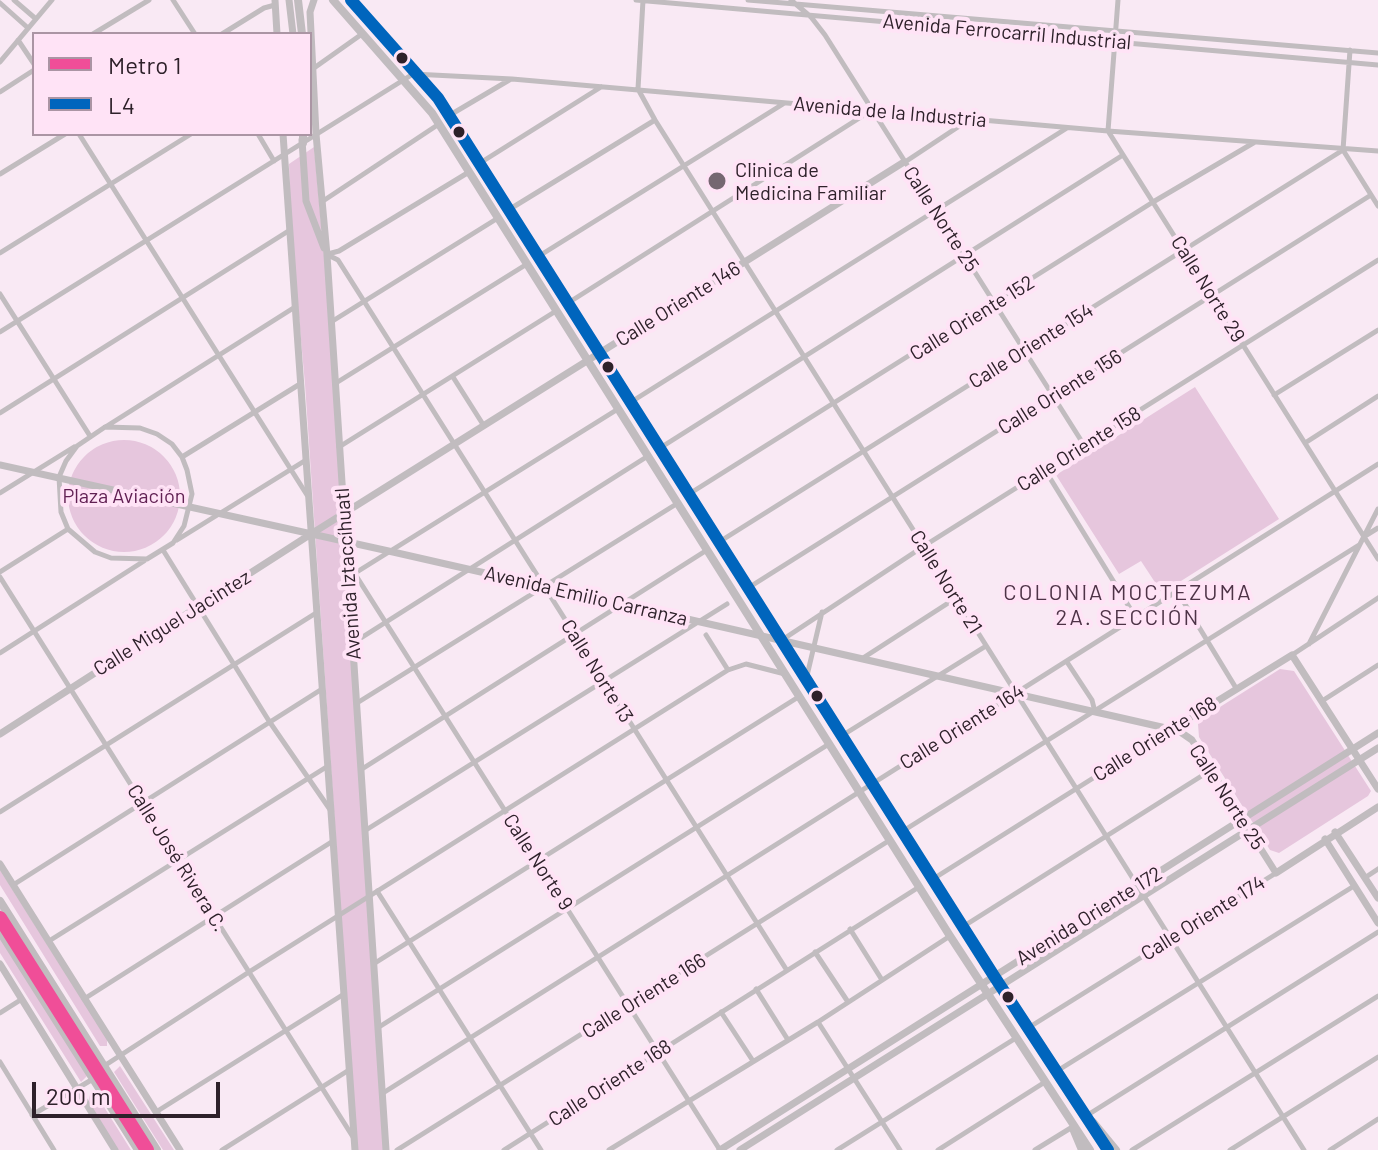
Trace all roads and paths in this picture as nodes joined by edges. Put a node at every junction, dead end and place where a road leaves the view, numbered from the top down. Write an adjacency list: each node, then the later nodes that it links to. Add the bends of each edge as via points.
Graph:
1 (14, 0): 19 (street)
2 (41, 0): 16 (street)
3 (149, 0): 22 (street)
4 (173, 0): 23 (street)
5 (289, 0): 26 (street)
6 (298, 0): 27 (main road)
7 (314, 0): 28 (street, Avenida Iztaccíhuatl)
8 (333, 0): 29 (main road)
9 (351, 0): 43 (main road)
10 (636, 0): 11 (street, Avenida Ferrocarril Industrial)
11 (643, 0): 18 (street, Avenida Ferrocarril Industrial); 47 (street)
12 (748, 0): 14 (street, Avenida Ferrocarril Industrial)
13 (1118, 0): 21 (street)
14 (793, 2): 18 (street, Calle Norte 25); 21 (street, Avenida Ferrocarril Industrial)
15 (0, 3): 20 (street)
16 (50, 3): 19 (street)
17 (275, 3): 24 (street); 25 (street)
18 (811, 17): 32 (street, Avenida Ferrocarril Industrial); 50 (street, Calle Norte 25)
19 (36, 19): 20 (street)
20 (28, 28): 30 (street)
21 (1116, 29): 32 (street); 33 (street, Avenida Ferrocarril Industrial)
22 (96, 32)
23 (194, 32)
24 (225, 32)
25 (277, 32)
26 (293, 32)
27 (302, 32)
28 (311, 32)
29 (363, 33): 42 (street); 45 (main road)
30 (18, 40): 37 (street); 39 (street)
31 (312, 40): 42 (street, Avenida Iztaccíhuatl)
32 (1115, 41): 36 (street, Avenida Ferrocarril Industrial); 56 (street)
33 (1263, 42): 34 (street, Avenida Ferrocarril Industrial); 36 (street)
34 (1350, 50): 35 (street, Avenida Ferrocarril Industrial); 38 (street)
35 (1378, 53)
36 (1263, 54): 38 (street, Avenida Ferrocarril Industrial)
37 (0, 62)
38 (1349, 63): 40 (street, Avenida Ferrocarril Industrial); 66 (street)
39 (32, 64)
40 (1378, 65)
41 (32, 68): 48 (street)
42 (314, 68): 57 (street, Avenida Iztaccíhuatl)
43 (417, 74): 44 (street, Avenida de la Industria); 45 (street, Avenida de la Industria); 51 (main road)
44 (512, 79): 46 (street, Avenida de la Industria); 51 (street)
45 (403, 80): 54 (main road); 57 (street, Avenida de la Industria)
46 (602, 86): 47 (street, Avenida de la Industria); 72 (street)
47 (638, 89): 49 (street, Avenida de la Industria); 53 (street, Calle Norte 21)
48 (0, 92)
49 (784, 103): 50 (street, Avenida de la Industria); 73 (street)
50 (873, 110): 52 (street, Avenida de la Industria); 71 (street, Calle Norte 25); 83 (street)
51 (450, 115): 72 (main road)
52 (970, 118): 55 (street, Avenida de la Industria); 71 (street, Calle Oriente 146)
53 (655, 120): 73 (street, Calle Norte 21); 81 (street)
54 (439, 124): 74 (main road); 78 (street)
55 (1068, 127): 56 (street, Avenida de la Industria); 82 (street)
56 (1108, 131): 65 (street, Avenida de la Industria); 69 (street, Calle Norte 29)
57 (316, 134): 58 (street, Avenida de la Industria); 78 (street, Avenida Iztaccíhuatl)
58 (312, 135)
59 (62, 136): 75 (street)
60 (80, 136): 76 (street)
61 (188, 136): 76 (street)
62 (259, 136): 70 (street)
63 (283, 136): 68 (street, Avenida Iztaccíhuatl)
64 (302, 137): 68 (street, Avenida de la Industria); 89 (street, via 306,201)
65 (1255, 142): 66 (street, Avenida de la Industria); 79 (street, Calle Oriente 152)
66 (1343, 149): 67 (street, Avenida de la Industria); 77 (street); 87 (street, Calle Oriente 154)
67 (1378, 151)
68 (285, 154): 70 (street, Avenida de la Industria); 85 (street, Avenida Iztaccíhuatl)
69 (1123, 155): 79 (street, Calle Norte 29); 91 (street)
70 (274, 161): 86 (street, Avenida de la Industria)
71 (904, 162): 82 (street, Calle Norte 25); 93 (street, Calle Oriente 146)
72 (480, 163): 81 (main road)
73 (684, 166): 83 (street, Calle Norte 21); 90 (street)
74 (469, 172): 84 (main road); 89 (street)
75 (0, 174)
76 (110, 185): 86 (street); 88 (street)
77 (1371, 195): 80 (street); 96 (street, Calle Oriente 156)
78 (323, 201): 89 (street, Avenida Iztaccíhuatl)
79 (1153, 202): 87 (street, Calle Norte 29); 99 (street, Calle Oriente 152)
80 (1378, 206)
81 (510, 209): 90 (main road)
82 (936, 211): 91 (street, Calle Norte 25); 103 (street)
83 (714, 212): 93 (street, Calle Norte 21); 100 (street)
84 (498, 218): 94 (main road); 98 (street)
85 (290, 230): 97 (street); 101 (street, Avenida Iztaccíhuatl)
86 (146, 240): 97 (street); 104 (street, Avenida de la Industria)
87 (1184, 251): 96 (street, Calle Norte 29); 110 (street, Calle Oriente 154)
88 (0, 253)
89 (327, 255): 98 (street, Calle Norte 13, via 338,260); 105 (street, Avenida Iztaccíhuatl)
90 (539, 256): 100 (main road)
91 (964, 256): 99 (street, Calle Norte 25); 113 (street)
92 (1378, 260): 108 (street, Calle Oriente 158)
93 (745, 261): 103 (street, Calle Norte 21); 111 (street, Calle Oriente 146)
94 (527, 264): 102 (main road); 109 (street)
95 (0, 294): 104 (street)
96 (1212, 296): 108 (street, Calle Norte 29); 122 (street, Calle Oriente 156)
97 (182, 297): 112 (street); 116 (street)
98 (364, 302): 105 (street); 109 (street, Calle Norte 13)
99 (995, 302): 110 (street, Calle Norte 25); 124 (street, Calle Oriente 152)
100 (568, 303): 111 (main road)
101 (296, 307): 112 (street); 117 (street, Avenida Iztaccíhuatl)
102 (556, 311): 114 (main road); 115 (street)
103 (776, 311): 113 (street, Calle Norte 21); 123 (street)
104 (17, 321): 107 (street, Avenida de la Industria); 116 (street)
105 (331, 322): 118 (street, Avenida Iztaccíhuatl)
106 (1378, 330): 120 (street)
107 (0, 332)
108 (1243, 345): 120 (street, Calle Norte 29); 133 (street, Calle Oriente 158)
109 (394, 349): 118 (street); 119 (street, Calle Norte 13)
110 (1024, 350): 122 (street, Calle Norte 25); 137 (street, Calle Oriente 154)
111 (600, 353): 114 (street, Calle Oriente 146); 123 (main road)
112 (218, 355): 126 (street); 129 (street)
113 (805, 358): 124 (street, Calle Norte 21); 136 (street)
114 (588, 360): 125 (main road); 128 (street, Calle Oriente 146)
115 (453, 377): 119 (street); 128 (street)
116 (53, 379): 127 (street); 130 (street)
117 (302, 384): 126 (street); 140 (street, Avenida Iztaccíhuatl)
118 (335, 384): 135 (street, Avenida Iztaccíhuatl)
119 (423, 395): 132 (street, Calle Norte 13); 135 (street)
120 (1274, 395): 131 (street, Calle Norte 29)
121 (1378, 396): 131 (street)
122 (1053, 397): 133 (street, Calle Norte 25); 151 (street, Calle Oriente 156)
123 (631, 402): 136 (main road)
124 (834, 405): 137 (street, Calle Norte 21); 150 (street, Calle Oriente 152)
125 (618, 409): 138 (main road); 149 (street)
126 (255, 412): 139 (street); 143 (street)
127 (0, 413)
128 (484, 426): 132 (street, Calle Oriente 146)
129 (105, 427): 130 (street); 139 (street, via 157,434)
130 (90, 436): 134 (street)
131 (1305, 443): 147 (street, Calle Norte 29)
132 (454, 445): 149 (street, Calle Norte 13); 157 (street, Calle Oriente 146)
133 (1084, 445): 144 (street, Calle Oriente 158)
134 (77, 446): 145 (street); 146 (street)
135 (338, 447): 157 (street, Avenida Iztaccíhuatl)
136 (660, 448): 150 (main road)
137 (864, 452): 151 (street, Calle Norte 21); 164 (street, Calle Oriente 154)
138 (648, 456): 153 (main road); 162 (street)
139 (182, 457): 154 (street, via 191,482)
140 (306, 460): 143 (street); 152 (street, Avenida Iztaccíhuatl)
141 (1378, 464): 147 (street, Calle Oriente 164)
142 (0, 465): 145 (street, Avenida Emilio Carranza)
143 (291, 469): 152 (street); 156 (street)
144 (1045, 470): 167 (street, Calle Oriente 158); 186 (street)
145 (33, 473): 146 (street, Avenida Emilio Carranza); 148 (street)
146 (59, 477): 154 (street, Avenida Emilio Carranza); 159 (street)
147 (1335, 491): 161 (street, Calle Norte 29); 178 (street, Calle Oriente 164)
148 (0, 493)
149 (485, 494): 162 (street, Calle Norte 13); 170 (street)
150 (689, 494): 164 (main road)
151 (893, 498): 167 (street, Calle Norte 21); 177 (street, Calle Oriente 156)
152 (309, 499): 160 (street, Avenida Iztaccíhuatl)
153 (678, 503): 169 (main road); 176 (street)
154 (191, 507): 156 (street, Avenida Emilio Carranza); 165 (street)
155 (1378, 509): 161 (street)
156 (222, 514): 160 (street, Avenida Emilio Carranza); 165 (street)
157 (344, 514): 160 (street, Calle Miguel Jacintez); 163 (street, Avenida Iztaccíhuatl)
158 (1378, 528): 161 (street)
159 (68, 529): 171 (street, via 103,555); 174 (street)
160 (311, 534): 163 (street, Avenida Emilio Carranza); 183 (street, Calle Miguel Jacintez); 185 (street, Avenida Iztaccíhuatl)
161 (1364, 537): 166 (street); 172 (street, Calle Norte 29)
162 (514, 540): 173 (street); 176 (street, Calle Norte 13)
163 (346, 541): 170 (street, Avenida Emilio Carranza); 175 (street, Avenida Iztaccíhuatl)
164 (719, 542): 177 (main road)
165 (173, 543): 168 (street)
166 (1359, 545): 194 (street); 196 (street)
167 (924, 546): 179 (street, Calle Norte 21); 184 (street, Calle Oriente 158)
168 (163, 550): 171 (street); 183 (street)
169 (707, 550): 181 (street); 192 (main road)
170 (393, 552): 173 (street, Avenida Emilio Carranza); 175 (street)
171 (147, 559): 189 (street)
172 (1378, 559)
173 (467, 569): 176 (street, Avenida Emilio Carranza); 187 (street)
174 (0, 575): 189 (street, Calle José Rivera C.)
175 (352, 576): 187 (street, Calle Norte 9); 195 (street, Avenida Iztaccíhuatl)
176 (545, 588): 181 (street, Avenida Emilio Carranza); 190 (street, Calle Norte 13); 205 (street)
177 (748, 588): 193 (main road)
178 (1177, 591): 186 (street, Calle Oriente 164); 194 (street)
179 (956, 598): 197 (street, Calle Norte 21); 201 (street)
180 (1378, 598): 196 (street, Calle Oriente 168)
181 (621, 604): 188 (street, Avenida Emilio Carranza); 190 (street)
182 (727, 604): 188 (street)
183 (198, 607): 203 (street); 211 (street, Calle Miguel Jacintez)
184 (822, 611): 193 (street, Calle Oriente 158); 198 (street)
185 (317, 613): 203 (street); 212 (street, Avenida Iztaccíhuatl)
186 (1136, 618): 202 (street, Calle Oriente 164)
187 (387, 621): 195 (street); 205 (street, Calle Norte 9)
188 (699, 622): 192 (street, Avenida Emilio Carranza); 210 (street)
189 (33, 631): 199 (street); 211 (street, Calle José Rivera C.)
190 (573, 634): 210 (street, Calle Norte 13); 219 (street)
191 (706, 635): 206 (street)
192 (762, 636): 193 (street, Avenida Emilio Carranza); 207 (main road)
193 (781, 640): 198 (street, Avenida Emilio Carranza); 209 (main road)
194 (1206, 640): 213 (street); 218 (street)
195 (353, 643): 217 (street, Avenida Iztaccíhuatl)
196 (1309, 644): 200 (street, Calle Oriente 168)
197 (986, 646): 208 (street); 214 (street, Calle Norte 21)
198 (814, 648): 201 (street, Avenida Emilio Carranza); 209 (street)
199 (0, 653)
200 (1292, 655): 213 (street, Calle Oriente 168); 216 (street)
201 (862, 659): 208 (street, Avenida Emilio Carranza)
202 (1067, 662): 214 (street, Calle Oriente 164); 218 (street)
203 (233, 664): 220 (street); 227 (street)
204 (1378, 665): 216 (street)
205 (416, 668): 217 (street); 219 (street, Calle Norte 9)
206 (728, 670): 207 (street, via 746,664); 221 (street)
207 (786, 674): 215 (main road)
208 (940, 677): 214 (street, Avenida Emilio Carranza); 225 (street)
209 (806, 680): 225 (main road)
210 (602, 681): 221 (street, Calle Norte 13); 232 (street)
211 (70, 688): 224 (street, Calle Miguel Jacintez); 227 (street, Calle José Rivera C.)
212 (323, 688): 220 (street); 233 (street, Avenida Iztaccíhuatl)
213 (1236, 688): 222 (street, Calle Oriente 168)
214 (1015, 694): 218 (street, Avenida Emilio Carranza); 226 (street, Calle Norte 21); 238 (street, Calle Oriente 164)
215 (800, 696): 228 (main road); 237 (street)
216 (1322, 701): 230 (street)
217 (357, 704): 234 (street, Avenida Iztaccíhuatl)
218 (1095, 712): 222 (street, Avenida Emilio Carranza); 226 (street)
219 (445, 715): 232 (street, Calle Norte 9); 234 (street)
220 (269, 721): 236 (street); 242 (street)
221 (633, 729): 237 (street, Calle Norte 13); 244 (street)
222 (1172, 729): 235 (street, Calle Norte 25, via 1192,740); 239 (street, Calle Oriente 168)
223 (1378, 733): 230 (street, Avenida Oriente 172)
224 (0, 734)
225 (842, 736): 238 (main road)
226 (1047, 741): 239 (street, Calle Norte 21); 250 (street)
227 (105, 744): 242 (street, Calle José Rivera C.); 246 (street)
228 (830, 744): 241 (main road); 248 (street)
229 (1378, 748): 231 (street, Avenida Oriente 172)
230 (1353, 749): 231 (street); 247 (street, Avenida Oriente 172)
231 (1360, 760): 240 (street); 251 (street, Avenida Oriente 172)
232 (475, 762): 244 (street, Calle Norte 9); 249 (street)
233 (328, 766): 236 (street); 245 (street, Avenida Iztaccíhuatl)
234 (362, 769): 249 (street, Avenida Iztaccíhuatl)
235 (1211, 770): 247 (street, Calle Norte 25); 253 (street)
236 (307, 778): 245 (street); 257 (street)
237 (665, 781): 248 (street, Calle Norte 13); 258 (street)
238 (872, 784): 241 (street, Calle Oriente 164); 250 (main road)
239 (1077, 788): 253 (street, Calle Norte 21); 264 (street, Calle Oriente 168)
240 (1378, 789)
241 (860, 791): 255 (main road); 262 (street, Calle Oriente 164)
242 (141, 802): 257 (street, Calle José Rivera C.); 265 (street)
243 (1378, 807): 252 (street, Calle Oriente 174)
244 (505, 810): 258 (street, Calle Norte 9); 269 (street)
245 (331, 811): 256 (street, Avenida Iztaccíhuatl)
246 (0, 812)
247 (1242, 820): 251 (street, Calle Norte 25); 266 (street, Avenida Oriente 172)
248 (695, 828): 262 (street, Calle Norte 13); 273 (street)
249 (366, 830): 269 (street, Avenida Iztaccíhuatl)
250 (902, 831): 264 (main road)
251 (1249, 831): 261 (street, Calle Norte 25); 270 (street, Avenida Oriente 172)
252 (1335, 832): 254 (street, Calle Oriente 174); 263 (street)
253 (1107, 837): 266 (street, Calle Norte 21); 278 (street)
254 (1325, 839): 261 (street, Calle Oriente 174); 267 (street)
255 (890, 840): 268 (main road); 277 (street, Calle Oriente 166)
256 (333, 841): 274 (street); 275 (street, Avenida Iztaccíhuatl)
257 (177, 859): 274 (street, Calle José Rivera C.); 284 (street)
258 (537, 861): 273 (street, Calle Norte 9); 285 (street)
259 (0, 864): 265 (street)
260 (1378, 869): 263 (street)
261 (1276, 873): 283 (street, Calle Oriente 174)
262 (727, 875): 277 (street, Calle Norte 13); 287 (street, Calle Oriente 164)
263 (1366, 877): 271 (street)
264 (933, 879): 278 (main road)
265 (13, 885): 284 (street)
266 (1138, 885): 270 (street, Calle Norte 21); 292 (street, Avenida Oriente 172)
267 (1354, 886): 276 (street); 295 (street)
268 (920, 887): 279 (street, Calle Oriente 168); 282 (main road)
269 (374, 893): 275 (street); 285 (street); 288 (street, Avenida Iztaccíhuatl)
270 (1144, 895): 283 (street, Calle Norte 21); 296 (street, Avenida Oriente 172)
271 (1378, 898)
272 (0, 901): 321 (main road)
273 (568, 908): 287 (street, Calle Norte 9); 297 (street)
274 (214, 916): 291 (street, Calle José Rivera C.); 303 (street)
275 (338, 917): 291 (street); 299 (street, Avenida Iztaccíhuatl)
276 (1378, 923)
277 (757, 925): 290 (street, Calle Norte 13); 305 (street, Calle Oriente 166)
278 (963, 927): 292 (main road)
279 (850, 929): 286 (street, Calle Oriente 168); 293 (street)
280 (0, 932): 326 (main road)
281 (1378, 932): 310 (street)
282 (950, 936): 293 (street); 294 (main road)
283 (1171, 939): 295 (street, Calle Norte 21); 311 (street, Calle Oriente 174)
284 (48, 941): 303 (street)
285 (409, 942): 288 (street); 297 (street)
286 (815, 952): 290 (street, Calle Oriente 168); 304 (street)
287 (598, 956): 305 (street, Calle Norte 9); 314 (street, Calle Oriente 164)
288 (375, 963): 309 (street, Avenida Iztaccíhuatl)
289 (0, 964): 302 (street)
290 (786, 969): 298 (street, Calle Oriente 168)
291 (249, 972): 312 (street, Calle José Rivera C.); 317 (street)
292 (994, 976): 294 (street, Avenida Oriente 172); 296 (main road)
293 (882, 980): 304 (street)
294 (981, 984): 300 (main road); 322 (street, Avenida Oriente 172)
295 (1198, 984): 310 (street, Calle Norte 21); 324 (street)
296 (1001, 987): 300 (street, Avenida Oriente 172); 311 (main road)
297 (438, 989): 309 (street); 314 (street)
298 (756, 989): 306 (street, Calle Oriente 168); 315 (street)
299 (344, 994): 312 (street); 323 (street, Avenida Iztaccíhuatl)
300 (988, 994): 313 (main road); 327 (street, Avenida Oriente 172)
301 (1378, 996): 325 (street)
302 (22, 999): 307 (street); 331 (street)
303 (84, 999): 317 (street)
304 (848, 1002): 308 (street)
305 (629, 1005): 316 (street, Calle Norte 9); 329 (street, Calle Oriente 166)
306 (721, 1012): 316 (street, Calle Oriente 168); 319 (street)
307 (0, 1013)
308 (818, 1022): 315 (street); 322 (street)
309 (379, 1027): 332 (street, Avenida Iztaccíhuatl)
310 (1227, 1027): 325 (street, Calle Norte 21); 336 (street)
311 (1028, 1028): 324 (main road)
312 (285, 1030): 330 (street, Calle José Rivera C.); 334 (street)
313 (1016, 1038): 328 (main road); 339 (street)
314 (470, 1039): 329 (street); 332 (street, Calle Oriente 164)
315 (788, 1040): 319 (street)
316 (659, 1052): 333 (street, Calle Norte 9); 341 (street, Calle Oriente 168)
317 (120, 1057): 321 (street); 334 (street)
318 (1378, 1057): 337 (street)
319 (753, 1061): 333 (street)
320 (0, 1062): 335 (street)
321 (104, 1066): 326 (street); 346 (main road)
322 (848, 1068): 327 (street); 354 (street, Avenida Oriente 172)
323 (349, 1070): 330 (street); 342 (street, Avenida Iztaccíhuatl)
324 (1057, 1071): 336 (main road)
325 (1255, 1072): 337 (street, Calle Norte 21); 364 (street)
326 (93, 1079): 331 (street); 345 (main road)
327 (855, 1079): 339 (street); 355 (street, Avenida Oriente 172)
328 (1045, 1082): 340 (main road); 358 (street)
329 (500, 1086): 341 (street); 350 (street, Calle Oriente 166)
330 (321, 1088): 342 (street, Calle José Rivera C.); 348 (street)
331 (76, 1089): 335 (street); 344 (street)
332 (383, 1093): 349 (street, Avenida Iztaccíhuatl)
333 (688, 1101): 353 (street); 354 (street, Calle Norte 9)
334 (156, 1112): 347 (street)
335 (32, 1115): 343 (street)
336 (1086, 1116): 362 (main road); 363 (main road)
337 (1283, 1117): 365 (street); 366 (street, Calle Norte 21)
338 (1378, 1119): 367 (street)
339 (882, 1121): 356 (street); 357 (street)
340 (1074, 1126): 359 (street); 360 (main road); 361 (main road)
341 (530, 1134): 351 (street, Calle Oriente 168); 352 (street)
342 (353, 1146)
343 (54, 1150)
344 (115, 1150)
345 (138, 1150)
346 (157, 1150)
347 (180, 1150)
348 (222, 1150)
349 (386, 1150)
350 (397, 1150)
351 (504, 1150)
352 (541, 1150)
353 (609, 1150)
354 (720, 1150)
355 (740, 1150)
356 (837, 1150)
357 (900, 1150)
358 (938, 1150)
359 (1035, 1150)
360 (1082, 1150)
361 (1090, 1150)
362 (1108, 1150)
363 (1116, 1150)
364 (1132, 1150)
365 (1230, 1150)
366 (1304, 1150)
367 (1330, 1150)

